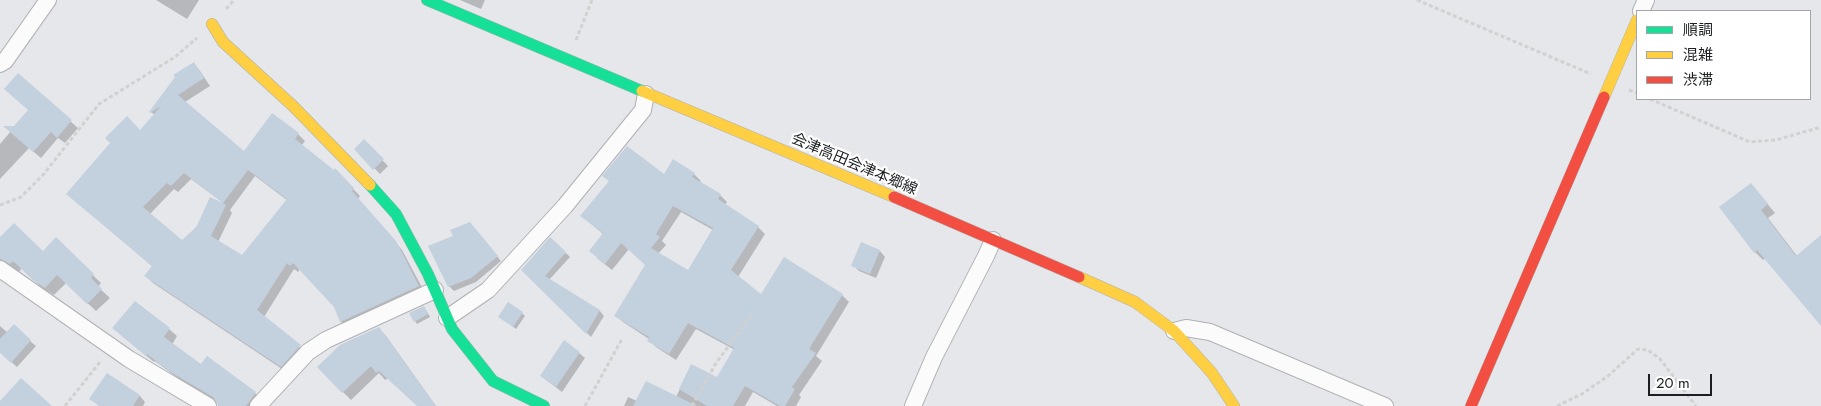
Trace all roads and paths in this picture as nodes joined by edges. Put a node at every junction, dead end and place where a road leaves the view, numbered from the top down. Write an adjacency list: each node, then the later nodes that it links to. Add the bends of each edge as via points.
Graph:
1 (48, 0): 9 (street)
2 (234, 0): 7 (path)
3 (427, 0): 8 (street, 会津高田会津本郷線)
4 (592, 0): 8 (path)
5 (1417, 0): 10 (path)
6 (1636, 22): 10 (street)
7 (212, 24): 15 (path, via 175,57 99,104 43,175 21,197); 18 (street, via 223,42 293,106 396,214)
8 (568, 59): 11 (street, 会津高田会津本郷線)
9 (0, 64)
10 (1611, 82): 12 (path); 33 (street)
11 (646, 94): 16 (street, 会津高田会津本郷線); 20 (street, via 643,110 565,206 488,290)
12 (1636, 94)
13 (1652, 100): 14 (path, via 1750,142 1776,140)
14 (1821, 128)
15 (0, 205)
16 (993, 240): 21 (street, 会津高田会津本郷線, via 1135,302); 30 (street)
17 (0, 269): 23 (street)
18 (435, 290): 20 (street); 26 (street, via 326,340 308,352)
19 (750, 316): 29 (path, via 716,363)
20 (447, 318): 27 (street, via 493,381)
21 (1174, 331): 31 (street, 会津高田会津本郷線, via 1212,373); 32 (street, via 1186,328 1210,332)
22 (622, 339): 28 (path)
23 (111, 347): 24 (path); 25 (street)
24 (65, 406)
25 (208, 406)
26 (258, 406)
27 (544, 406)
28 (585, 406)
29 (692, 406)
30 (913, 406)
31 (1234, 406)
32 (1385, 406)
33 (1471, 406)
34 (1557, 406): 35 (path, via 1608,376 1638,349 1648,350 1660,359)
35 (1696, 406)

